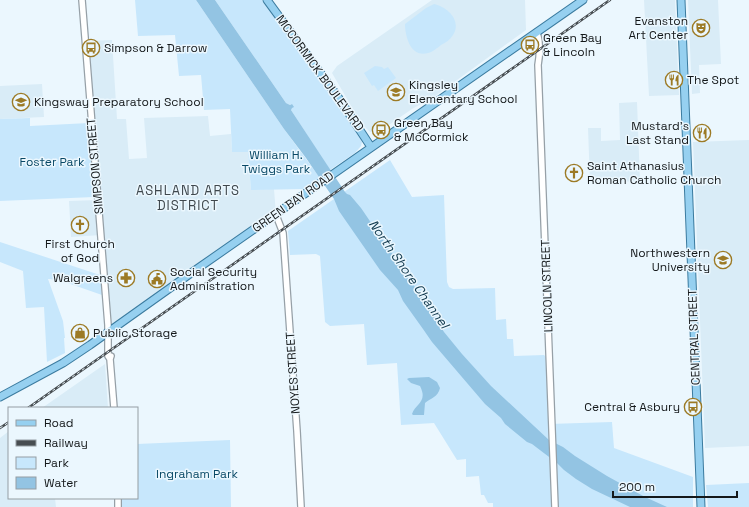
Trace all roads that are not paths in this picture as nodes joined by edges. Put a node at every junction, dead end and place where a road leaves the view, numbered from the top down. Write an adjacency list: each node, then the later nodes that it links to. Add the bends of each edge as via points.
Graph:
1 (82, 0): 8 (street, SIMPSON STREET)
2 (267, 0): 6 (main road, MCCORMICK BOULEVARD)
3 (583, 0): 5 (main road, GREEN BAY ROAD)
4 (681, 0): 13 (main road, CENTRAL STREET)
5 (537, 32): 6 (main road, GREEN BAY ROAD); 12 (street, LINCOLN STREET)
6 (371, 147): 7 (main road, GREEN BAY ROAD)
7 (276, 215): 8 (main road, GREEN BAY ROAD); 11 (street, NOYES STREET, via 279,234 283,239)
8 (108, 332): 9 (main road, GREEN BAY ROAD, via 63,363); 10 (street, SIMPSON STREET, via 112,356 110,359)
9 (0, 397)
10 (114, 407)
11 (301, 507)
12 (555, 507)
13 (701, 507)

